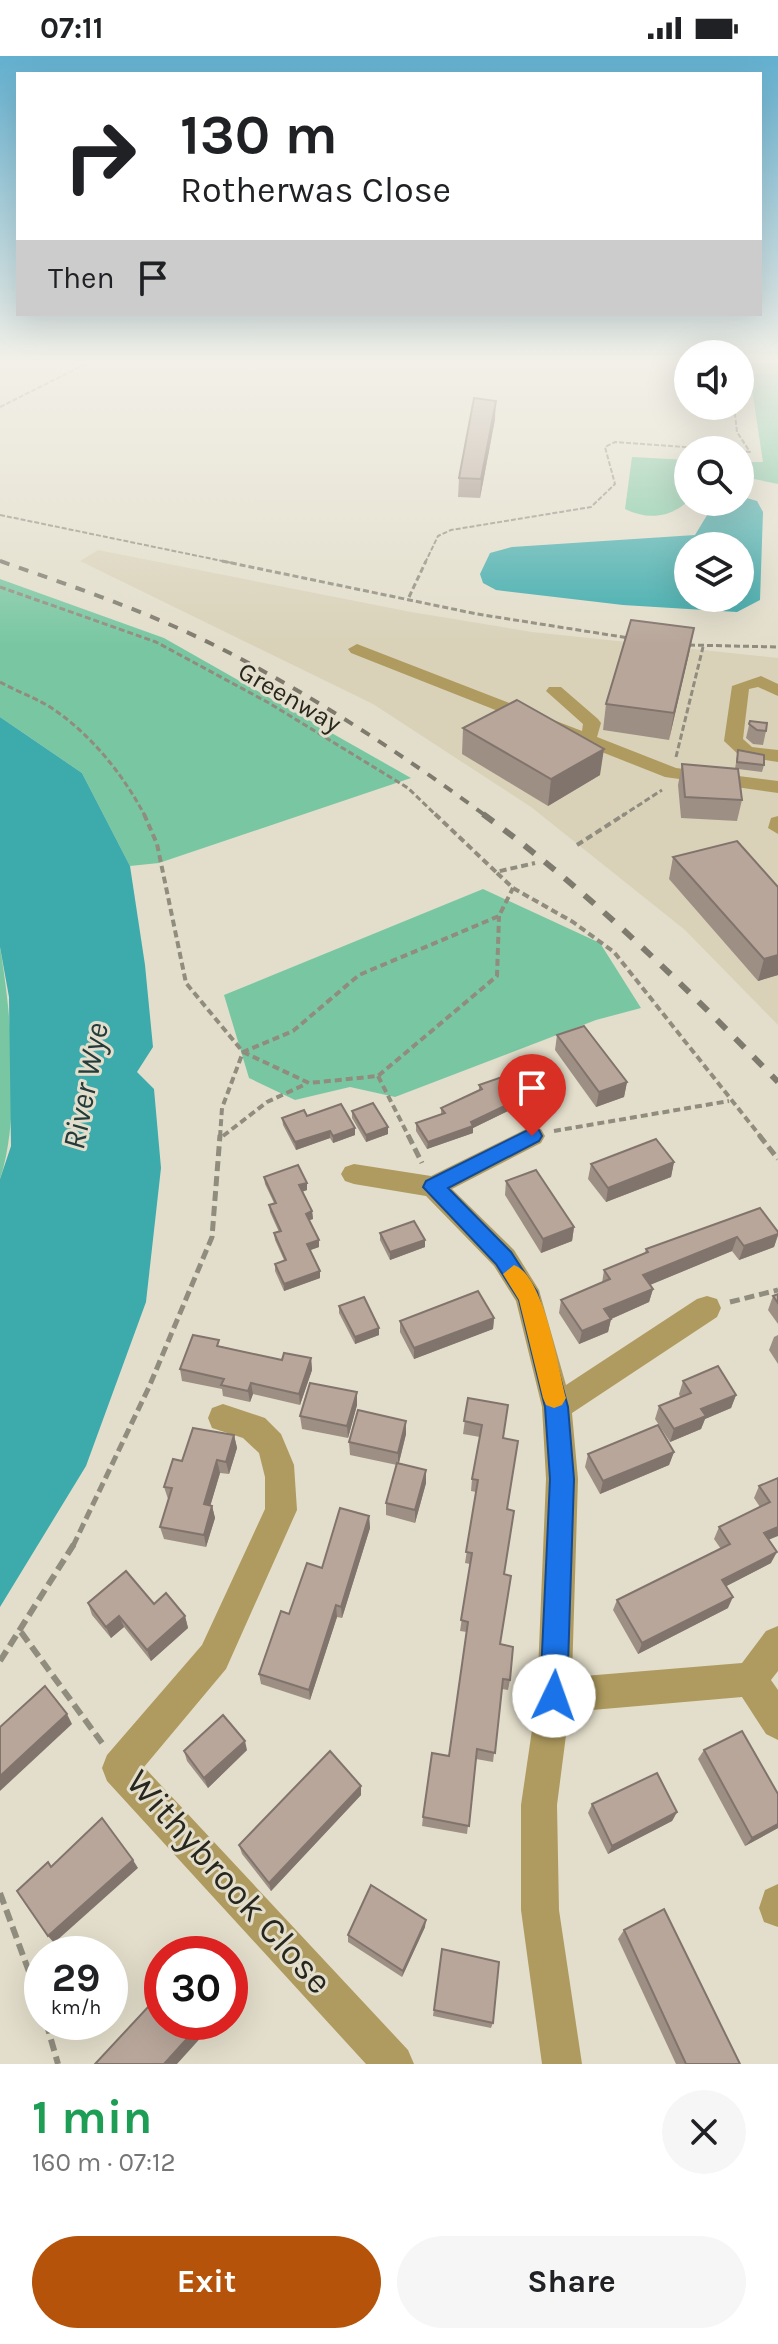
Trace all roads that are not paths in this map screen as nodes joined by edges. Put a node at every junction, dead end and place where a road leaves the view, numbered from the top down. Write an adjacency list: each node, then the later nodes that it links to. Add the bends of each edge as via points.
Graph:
1 (357, 649): 4 (street)
2 (555, 691): 4 (street, via 592,723)
3 (778, 691): 5 (street, via 761,681 741,686 733,741 747,752)
4 (585, 738): 6 (street, via 672,773)
5 (778, 756)
6 (778, 787)
7 (778, 822): 8 (street)
8 (778, 828)
9 (532, 1136): 11 (street)
10 (354, 1174): 11 (street)
11 (433, 1187): 13 (street, via 504,1258 529,1298)
12 (707, 1308): 13 (street)
13 (557, 1407): 17 (street, via 562,1479)
14 (223, 1418): 19 (street, Withybrook Close, via 264,1436 278,1464 281,1510 214,1657 120,1768)
15 (778, 1643): 16 (street)
16 (751, 1679): 17 (street); 18 (street)
17 (554, 1696): 20 (street, via 539,1805 540,1910)
18 (778, 1722)
19 (394, 2064)
20 (562, 2064)

